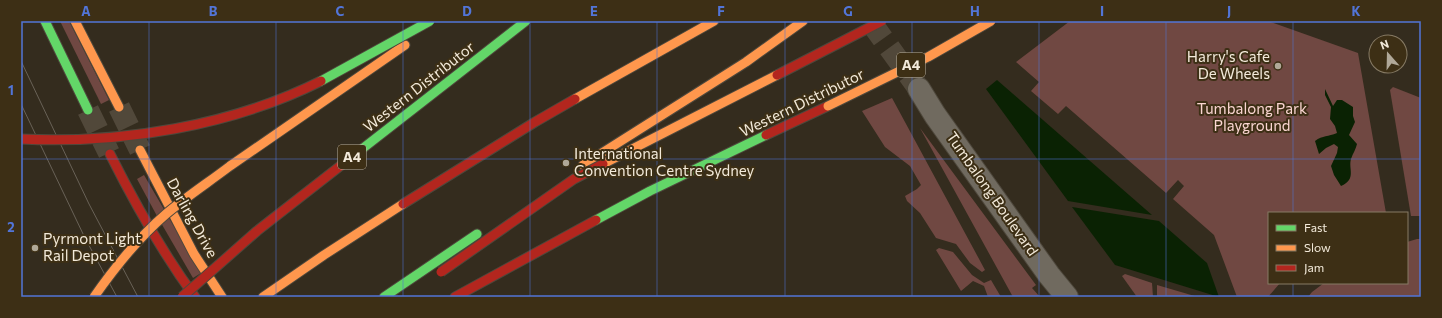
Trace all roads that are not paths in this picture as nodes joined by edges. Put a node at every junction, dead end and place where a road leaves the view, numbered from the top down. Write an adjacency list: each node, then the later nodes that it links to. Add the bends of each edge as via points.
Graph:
1 (45, 21): 12 (main road)
2 (75, 21): 11 (main road)
3 (430, 21): 13 (main road, bridge, via 302,90 272,103 229,116 159,131 120,136)
4 (441, 21): 19 (main road, bridge, via 277,132 166,214 112,270)
5 (526, 21): 20 (main road, Western Distributor / A4, bridge, via 257,231)
6 (714, 21): 23 (main road, via 535,122 345,241)
7 (803, 21): 16 (main road, via 746,62)
8 (882, 21): 18 (main road, bridge, via 574,179)
9 (992, 21): 25 (main road, Western Distributor / A4, bridge, via 928,57 650,192)
10 (919, 89): 26 (street, Tumbalong Boulevard, via 935,115)
11 (119, 107)
12 (88, 110)
13 (21, 139)
14 (140, 150): 22 (main road, Darling Drive, via 194,254)
15 (110, 154): 21 (main road, via 133,202)
16 (516, 208)
17 (483, 230): 24 (main road)
18 (435, 276)
19 (94, 297)
20 (182, 297)
21 (194, 297)
22 (222, 297)
23 (263, 297)
24 (384, 297)
25 (455, 297)
26 (1067, 297)

